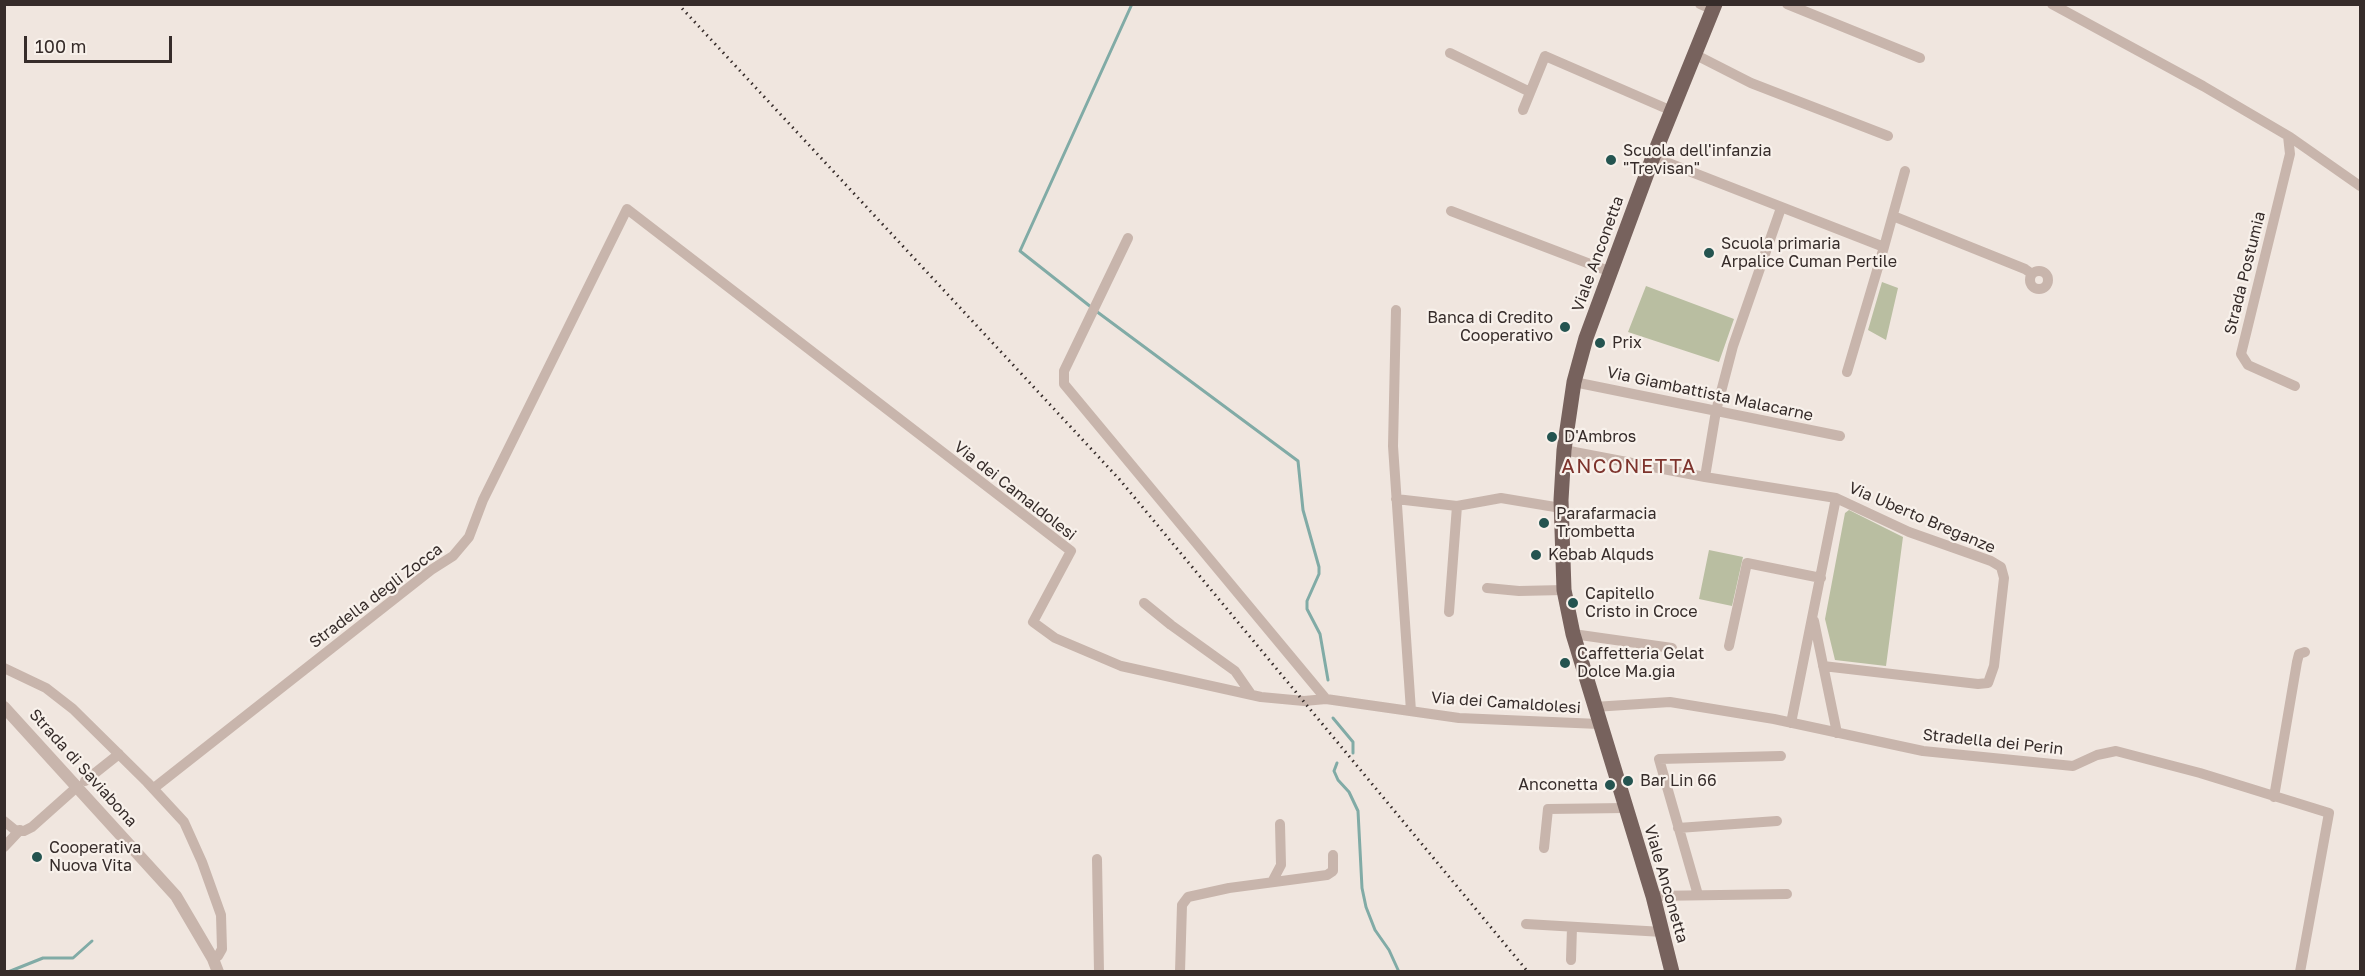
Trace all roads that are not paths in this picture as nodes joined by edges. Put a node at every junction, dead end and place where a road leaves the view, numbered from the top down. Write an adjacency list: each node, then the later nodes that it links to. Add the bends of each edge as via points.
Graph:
1 (1787, 4): 6 (street)
2 (2052, 4): 11 (street)
3 (1710, 6): 5 (main road, Viale Anconetta)
4 (1450, 53): 7 (street)
5 (1696, 55): 9 (main road, Viale Anconetta); 10 (street, via 1751,83)
6 (1920, 58)
7 (1530, 92): 8 (street); 9 (street, via 1545,56)
8 (1522, 110)
9 (1672, 111): 12 (main road, Viale Anconetta)
10 (1888, 136)
11 (2288, 136): 14 (street); 26 (street, Strada Postumia, via 2290,154 2241,354 2248,365)
12 (1653, 158): 15 (street); 21 (main road, Viale Anconetta)
13 (1905, 171): 18 (street)
14 (2361, 186)
15 (1781, 208): 20 (street); 27 (street, via 1733,346)
16 (627, 209): 47 (street, Via dei Camaldolesi, via 1071,551 1033,622 1055,638 1120,666); 58 (street, Stradella degli Zocca, via 464,544)
17 (1451, 211): 21 (street)
18 (1893, 216): 20 (street); 22 (street)
19 (1128, 238): 48 (street, via 1064,371 1064,384)
20 (1884, 247): 24 (street)
21 (1611, 272): 25 (main road, Viale Anconetta)
22 (2032, 274)
23 (1396, 310): 32 (street, Via dei Camaldolesi)
24 (1847, 372)
25 (1574, 382): 27 (street, Via Giambattista Malacarne); 29 (main road, Viale Anconetta)
26 (2295, 386)
27 (1716, 411): 28 (street, Via Giambattista Malacarne); 30 (street)
28 (1840, 436)
29 (1564, 450): 30 (street); 34 (main road, Viale Anconetta)
30 (1705, 477): 31 (street)
31 (1836, 498): 35 (street); 45 (street, Via Uberto Breganze, via 1909,532 1991,561 2001,567 2004,578 1994,666 1988,682)
32 (1396, 499): 33 (street); 51 (street, Via dei Camaldolesi)
33 (1457, 506): 34 (street, via 1501,498); 39 (street)
34 (1561, 508): 37 (main road, Viale Anconetta)
35 (1821, 578): 40 (street); 42 (street, via 1747,563)
36 (1487, 588): 37 (street)
37 (1564, 590): 41 (main road, Viale Anconetta)
38 (1144, 603): 47 (street, via 1235,671)
39 (1449, 612)
40 (1814, 617): 45 (street); 52 (street)
41 (1573, 634): 43 (street); 50 (main road, Viale Anconetta)
42 (1729, 646)
43 (1672, 648)
44 (2305, 652): 59 (street, via 2297,662)
45 (1823, 666): 54 (street)
46 (4, 668): 55 (street, via 46,688)
47 (1251, 694): 48 (street, Via dei Camaldolesi)
48 (1326, 699): 51 (street, Via dei Camaldolesi)
49 (4, 706): 57 (street, Strada di Saviabona)
50 (1594, 707): 52 (street, Stradella dei Perin, via 1670,702); 53 (main road, Viale Anconetta)
51 (1411, 711): 53 (street, Via dei Camaldolesi, via 1459,718)
52 (1791, 723): 54 (street, Stradella dei Perin)
53 (1599, 724): 60 (main road, Viale Anconetta)
54 (1837, 733): 59 (street, Stradella dei Perin, via 1923,751 2073,766 2116,751)
55 (119, 754): 57 (street); 58 (street)
56 (1781, 756): 64 (street, via 1659,759)
57 (82, 784): 65 (street, via 32,827); 77 (street, Strada di Saviabona, via 176,896)
58 (154, 788): 77 (street, via 184,822 221,915 222,949)
59 (2274, 796): 83 (street, Stradella dei Perin, via 2329,813)
60 (1625, 807): 67 (street, via 1548,809); 72 (main road, Viale Anconetta)
61 (4, 821): 65 (street)
62 (1777, 821): 64 (street)
63 (1280, 824): 70 (street, via 1281,865)
64 (1678, 828): 73 (street)
65 (20, 830): 66 (street)
66 (4, 847)
67 (1544, 848)
68 (1333, 855): 70 (street, via 1333,871 1328,875)
69 (1096, 859): 80 (street)
70 (1272, 882): 81 (street, via 1188,897 1182,905)
71 (1787, 894): 73 (street)
72 (1653, 896): 73 (street); 76 (main road, Viale Anconetta)
73 (1698, 896)
74 (1526, 924): 75 (street)
75 (1572, 927): 76 (street); 78 (street)
76 (1663, 932): 82 (main road, Viale Anconetta)
77 (213, 959): 79 (street, Strada di Saviabona)
78 (1571, 960)
79 (218, 972)
80 (1099, 972)
81 (1180, 972)
82 (1672, 972)
83 (2300, 972)

